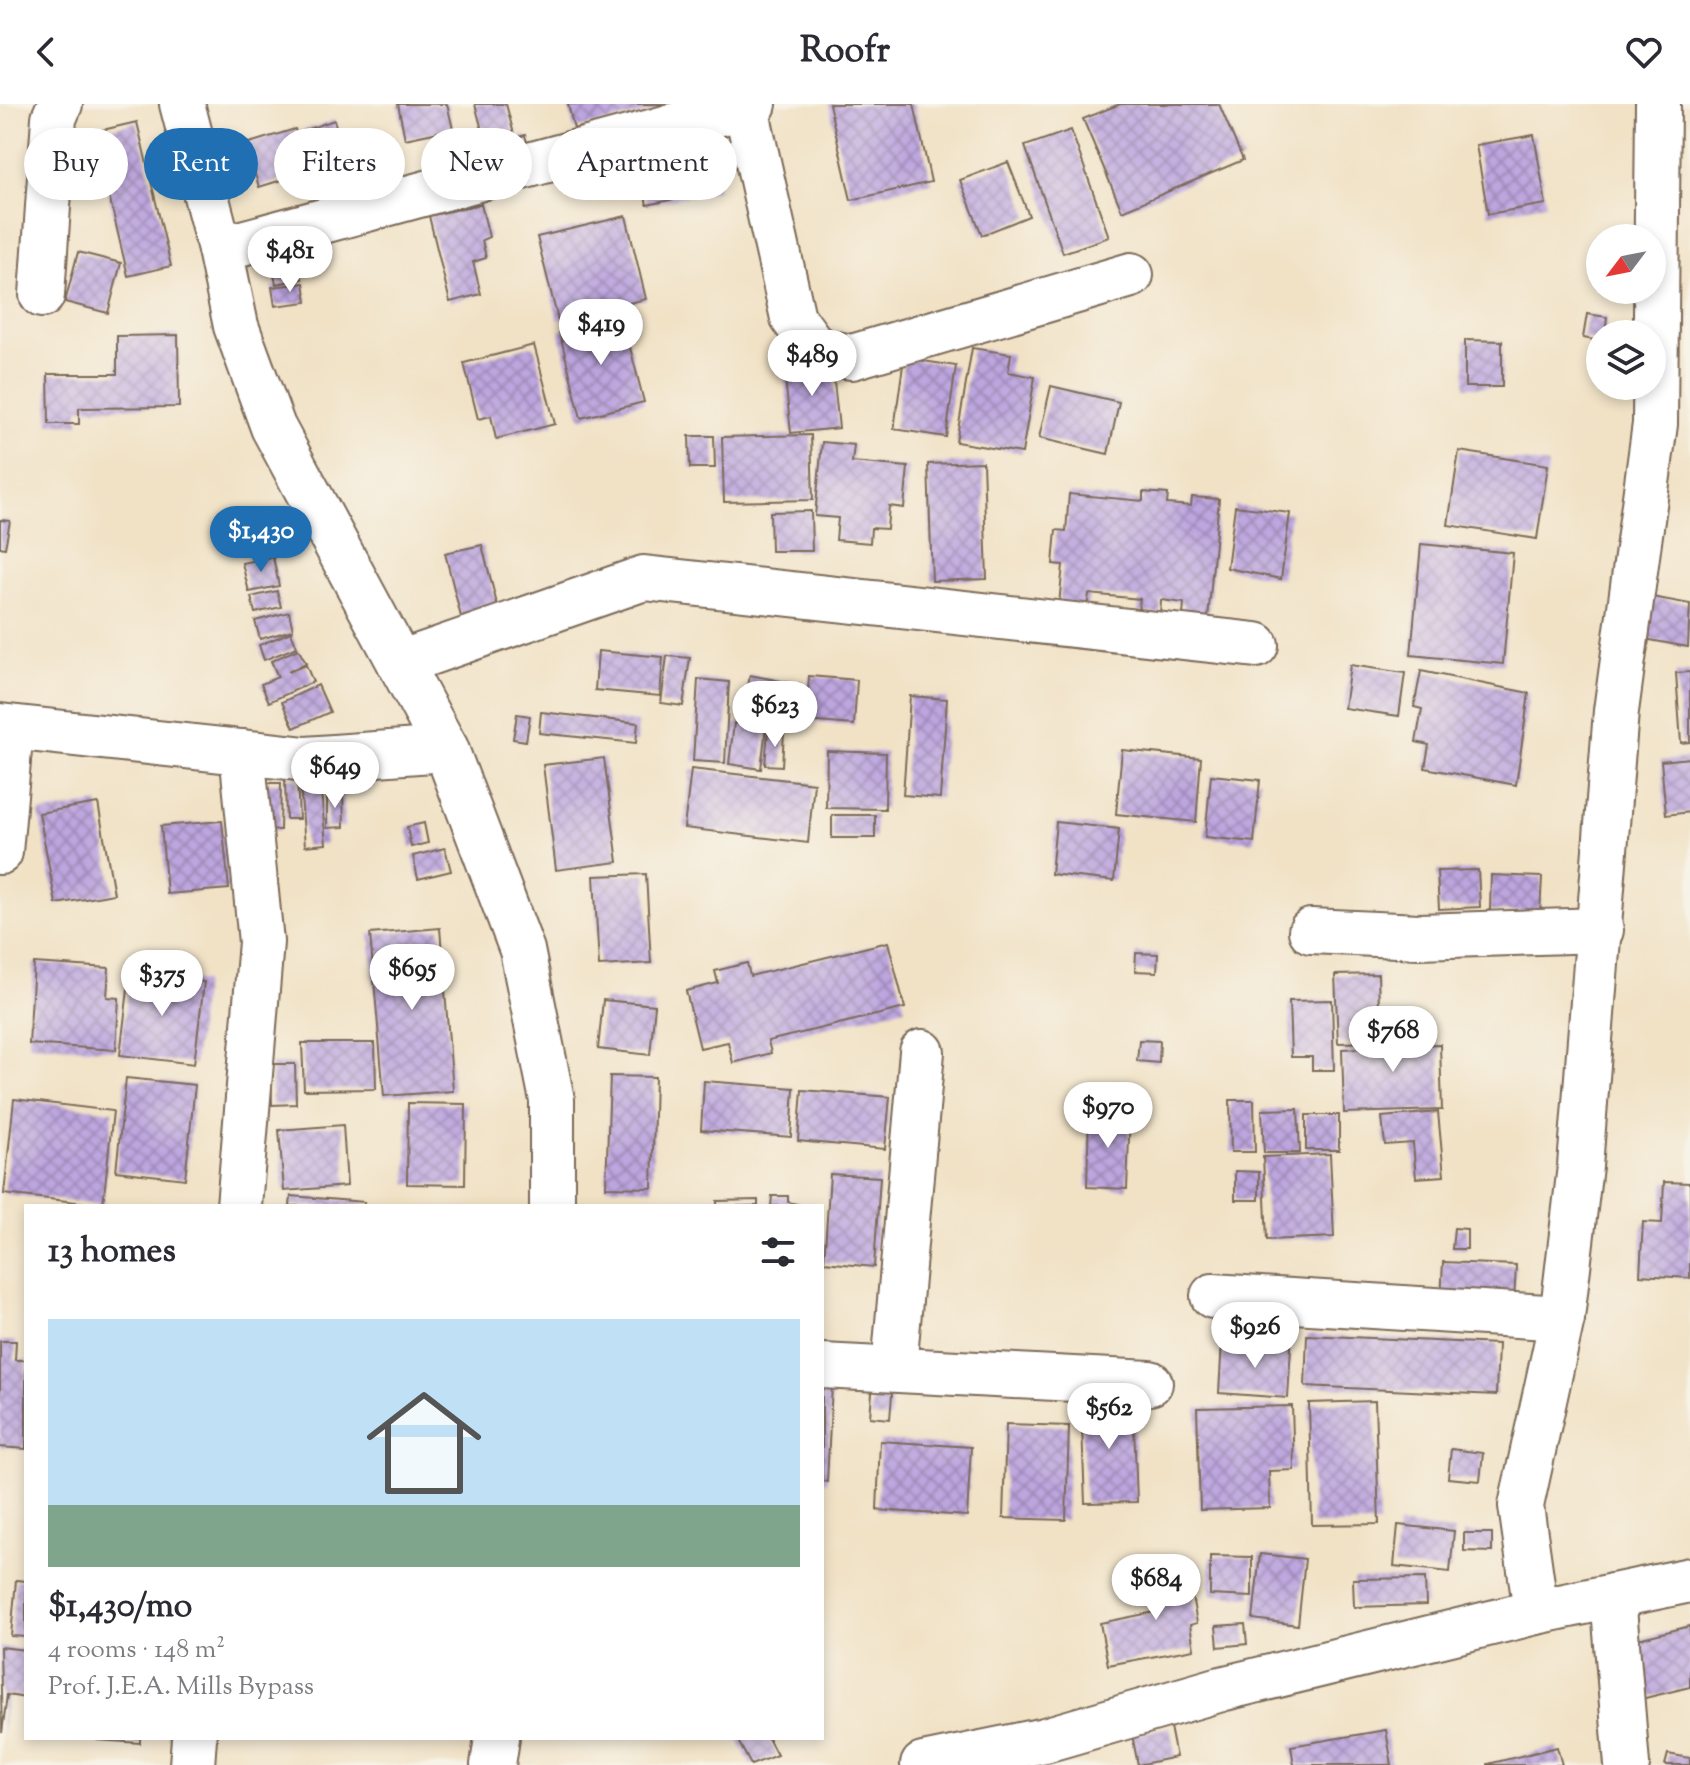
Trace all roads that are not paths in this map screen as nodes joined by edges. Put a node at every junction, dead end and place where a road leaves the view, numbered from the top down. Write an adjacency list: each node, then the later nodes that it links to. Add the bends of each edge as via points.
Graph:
1 (60, 104): 7 (street, via 54,118)
2 (182, 104): 5 (street)
3 (1658, 104): 14 (street, via 1655,424 1616,711)
4 (750, 106): 5 (street); 6 (street, via 793,318 817,351 852,357)
5 (220, 249): 9 (street, via 236,326 273,427)
6 (1131, 275)
7 (42, 295)
8 (1256, 645): 9 (street, via 644,578)
9 (400, 663): 11 (street)
10 (5, 727): 12 (street); 13 (street)
11 (446, 749): 12 (street, via 306,759); 18 (street, via 522,950 552,1100)
12 (242, 752): 17 (street, via 261,942)
13 (0, 852)
14 (1601, 930): 15 (street, via 1419,936); 20 (street)
15 (1311, 931)
16 (922, 1052): 22 (street)
17 (239, 1204)
18 (552, 1204)
19 (1213, 1296): 20 (street)
20 (1562, 1318): 26 (street, via 1521,1506)
21 (824, 1366): 22 (street)
22 (894, 1368): 23 (street)
23 (1150, 1383)
24 (1690, 1580): 25 (street)
25 (1613, 1596): 26 (street); 32 (street)
26 (1536, 1612): 31 (street, via 1221,1689 1045,1740)
27 (194, 1740): 29 (street)
28 (497, 1740): 30 (street)
29 (192, 1765)
30 (493, 1765)
31 (923, 1765)
32 (1627, 1765)

